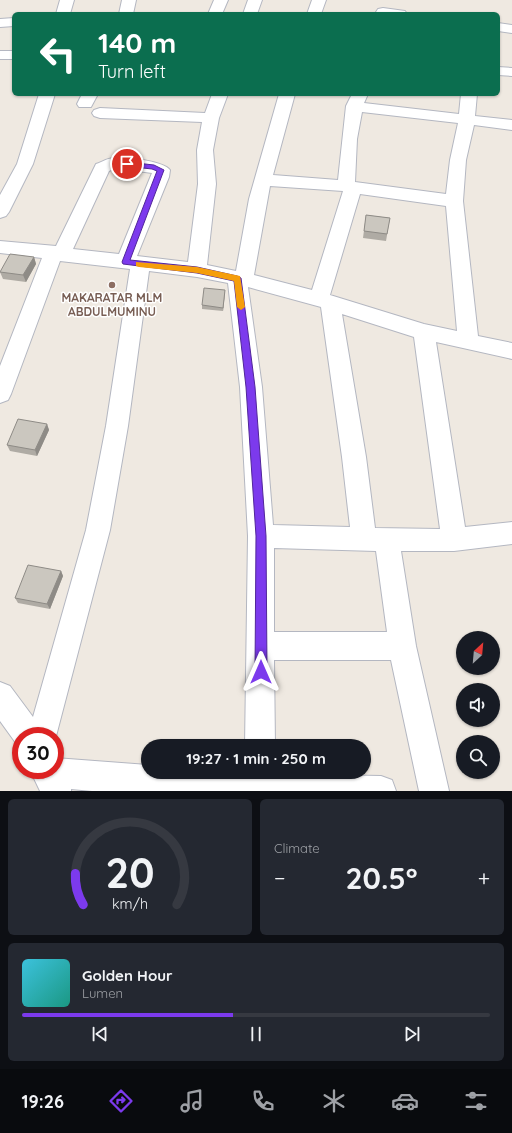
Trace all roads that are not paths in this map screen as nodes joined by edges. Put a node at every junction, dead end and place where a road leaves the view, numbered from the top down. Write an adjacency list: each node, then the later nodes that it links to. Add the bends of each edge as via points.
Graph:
1 (67, 0): 7 (street)
2 (129, 0): 8 (street)
3 (222, 0): 9 (street)
4 (255, 0): 10 (street)
5 (318, 0): 11 (street)
6 (383, 9): 12 (street)
7 (64, 12)
8 (126, 12)
9 (216, 12)
10 (251, 12)
11 (315, 12)
12 (393, 12)
13 (12, 22): 14 (street)
14 (0, 23)
15 (500, 27): 16 (street)
16 (512, 29)
17 (0, 55): 18 (street)
18 (12, 55)
19 (500, 71): 20 (street)
20 (512, 72)
21 (46, 96): 33 (street, via 25,164)
22 (219, 96): 27 (street)
23 (287, 96): 30 (street)
24 (469, 96): 28 (street)
25 (357, 100): 28 (street); 31 (street)
26 (100, 113): 27 (street)
27 (211, 118): 37 (street, via 205,150 207,184)
28 (467, 119): 29 (street); 32 (street, via 461,140)
29 (512, 125)
30 (263, 180): 31 (street); 38 (street)
31 (350, 187): 32 (street); 39 (street)
32 (454, 200): 41 (street)
33 (0, 212)
34 (0, 247): 35 (street)
35 (58, 253): 36 (street); 36 (street, via 102,168 114,163 158,168 161,170 160,177); 44 (street)
36 (133, 263): 37 (street); 53 (street, via 117,426 98,530)
37 (197, 270): 38 (street)
38 (241, 279): 39 (street); 46 (street)
39 (324, 301): 40 (street); 47 (street, via 354,457)
40 (424, 332): 41 (street); 48 (street)
41 (468, 341): 42 (street)
42 (504, 349): 43 (street)
43 (512, 366)
44 (0, 394)
45 (512, 533): 48 (street)
46 (261, 536): 47 (street); 49 (street)
47 (375, 540): 48 (street); 50 (street)
48 (454, 540)
49 (261, 646): 50 (street); 54 (street)
50 (402, 646): 58 (street)
51 (0, 696): 52 (street)
52 (22, 727)
53 (44, 727)
54 (260, 739)
55 (64, 778): 56 (street)
56 (259, 784): 57 (street)
57 (382, 791)
58 (434, 791)

